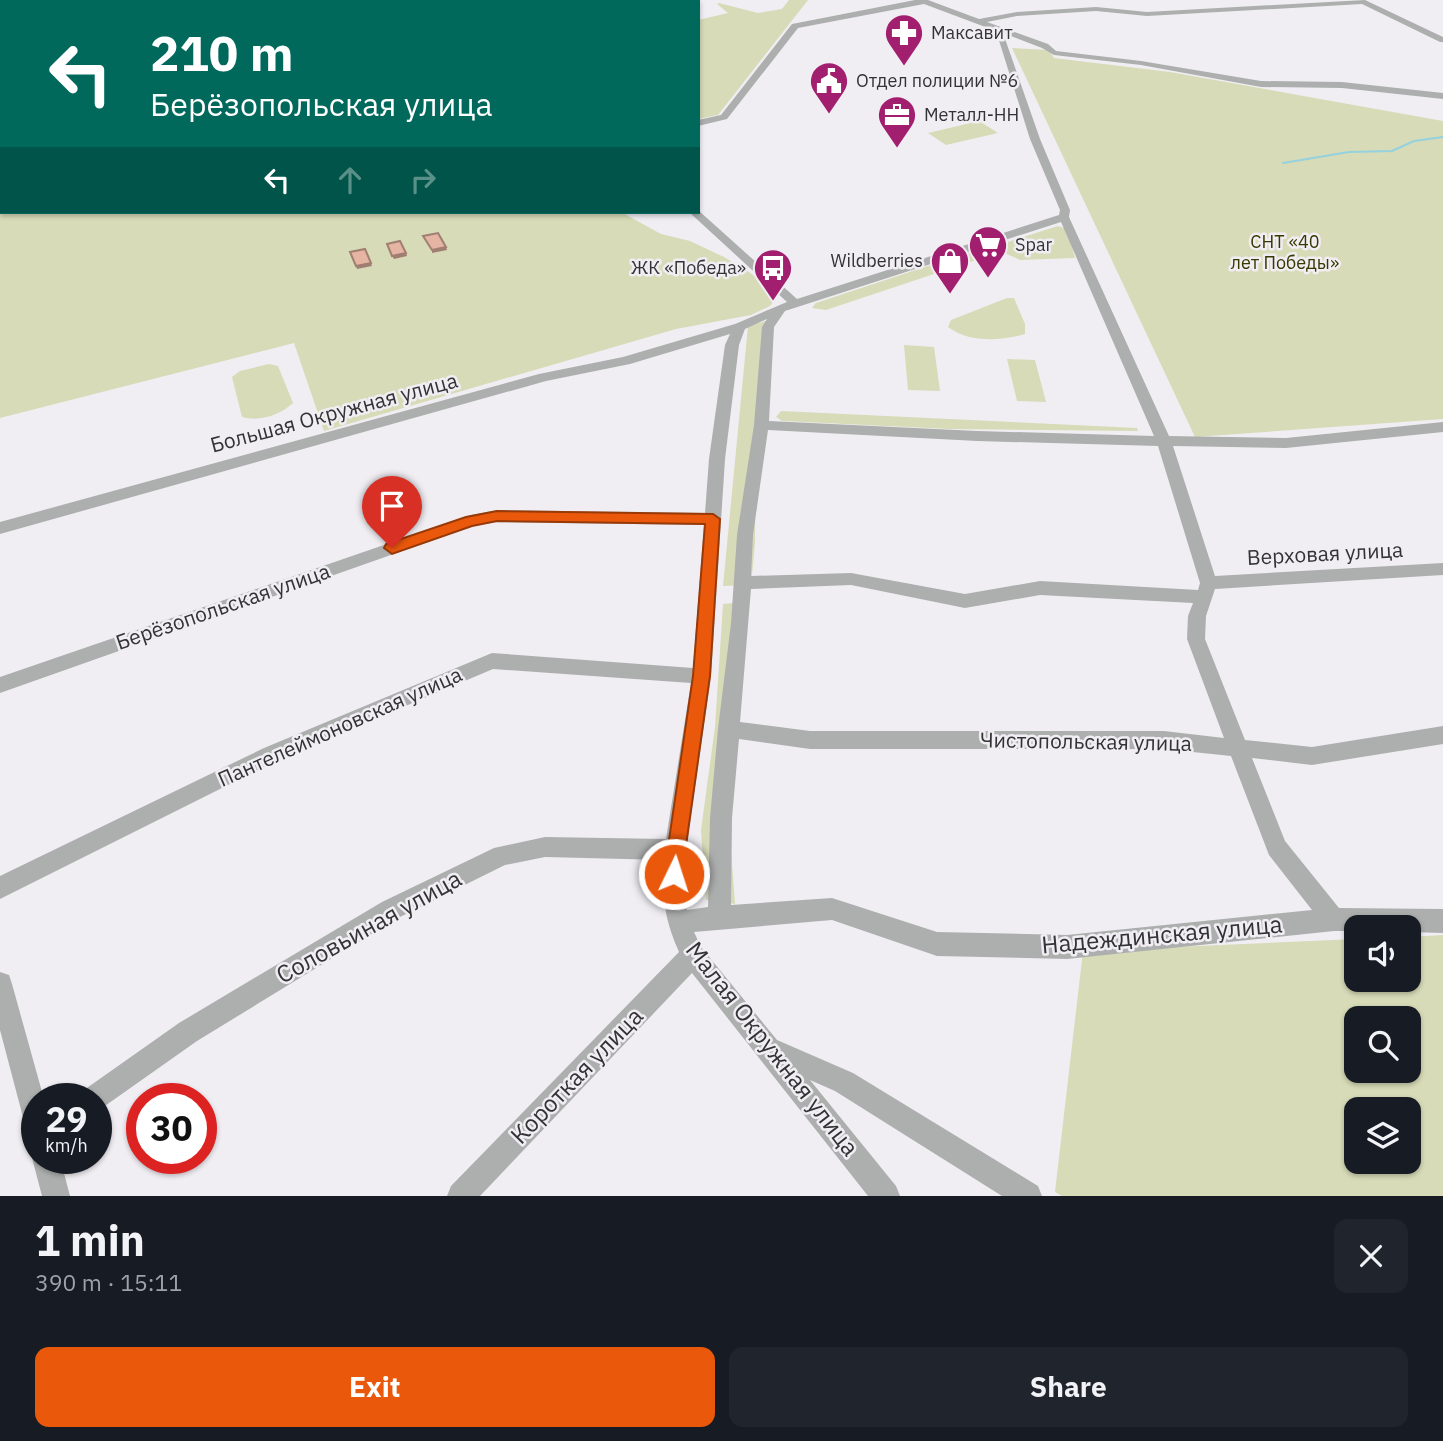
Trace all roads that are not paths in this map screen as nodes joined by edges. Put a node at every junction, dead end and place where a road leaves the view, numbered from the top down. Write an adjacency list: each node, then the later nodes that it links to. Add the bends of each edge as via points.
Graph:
1 (922, 1): 3 (street); 7 (street, via 795,26 724,117)
2 (1361, 1): 3 (street, via 1147,14 1096,9 1017,14); 5 (street)
3 (978, 22): 4 (street)
4 (999, 32): 6 (street, via 1054,53 1244,82 1342,85); 9 (street)
5 (1443, 40)
6 (1443, 96)
7 (700, 123)
8 (696, 214): 10 (street)
9 (1064, 217): 10 (street, Большая Окружная улица); 15 (street)
10 (796, 304): 11 (street, Большая Окружная улица)
11 (781, 309): 12 (street, Большая Окружная улица); 13 (street, via 768,327)
12 (740, 327): 16 (street, via 732,345); 17 (street, Большая Окружная улица)
13 (761, 425): 15 (street); 19 (street)
14 (1443, 427): 15 (street, via 1286,443)
15 (1164, 441): 20 (street)
16 (713, 519): 21 (street, Малая Окружная улица); 22 (street, Берёзопольская улица, via 497,516 471,521)
17 (0, 528)
18 (1443, 569): 20 (street, Верховая улица)
19 (742, 583): 20 (street, Верховая улица, via 851,579 965,601 1040,588); 23 (street)
20 (1206, 590): 25 (street, via 1197,616 1196,639)
21 (702, 676): 26 (street, Малая Окружная улица); 27 (street, Пантелеймоновская улица, via 492,661 271,754)
22 (0, 685)
23 (728, 729): 25 (street, Чистопольская улица, via 810,740 1164,740); 28 (street)
24 (1443, 735): 25 (street, Чистопольская улица, via 1312,756)
25 (1240, 749): 29 (street, via 1277,848)
26 (675, 850): 31 (street, Малая Окружная улица, via 673,898); 36 (street, Соловьиная улица, via 545,847 502,855 390,910 188,1032)
27 (0, 888)
28 (719, 916): 29 (street, Надеждинская улица, via 832,909 937,944 1067,947); 31 (street, Надеждинская улица)
29 (1334, 919): 30 (street, Надеждинская улица)
30 (1443, 921)
31 (678, 923): 32 (street, Малая Окружная улица)
32 (693, 955): 34 (street, Малая Окружная улица); 39 (street, Короткая улица)
33 (0, 984): 35 (street)
34 (772, 1051): 40 (street, Малая Окружная улица); 41 (street, via 844,1082)
35 (27, 1083)
36 (112, 1086)
37 (50, 1174): 38 (street)
38 (56, 1196)
39 (461, 1196)
40 (886, 1196)
41 (1028, 1196)

